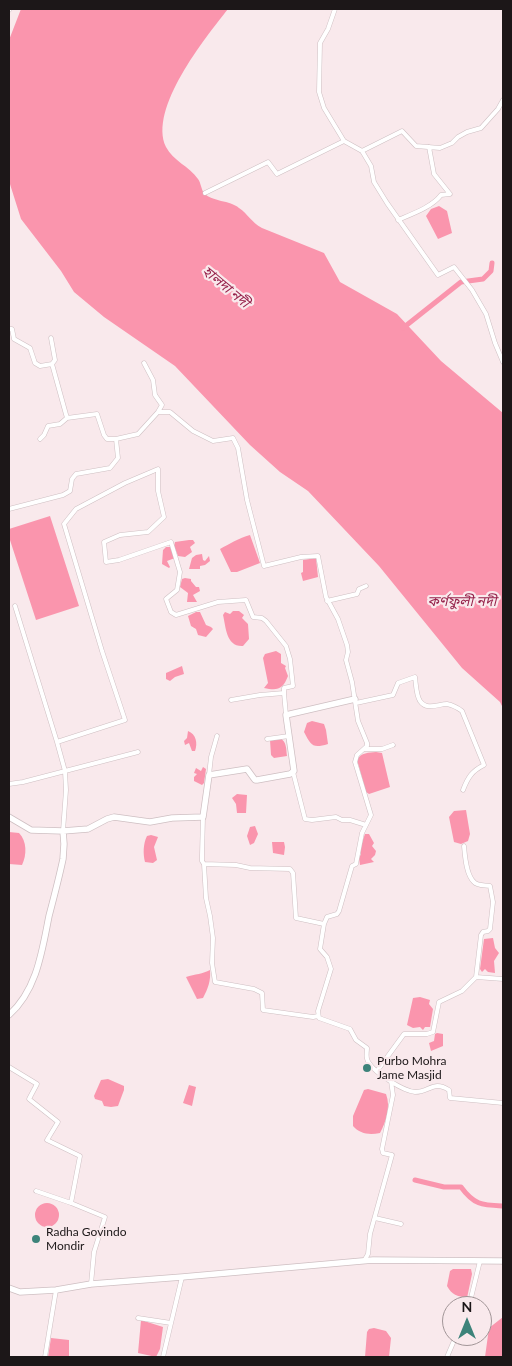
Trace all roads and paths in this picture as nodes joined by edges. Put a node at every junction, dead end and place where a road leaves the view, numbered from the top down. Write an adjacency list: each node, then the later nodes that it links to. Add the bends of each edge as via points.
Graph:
1 (336, 9): 3 (street, via 320,43 318,92)
2 (503, 100): 4 (street, via 481,128 467,132 440,148)
3 (344, 141): 5 (street); 6 (street, via 277,174 268,162)
4 (428, 147): 5 (street, via 416,146 402,132); 7 (street, via 434,174 450,194 440,195 437,200)
5 (362, 151): 7 (street, via 371,166 374,182)
6 (205, 193)
7 (398, 220): 10 (street, via 438,274 454,267 472,290 486,314)
8 (9, 329): 12 (street, via 12,329 14,338 30,348 35,363 40,366)
9 (52, 338): 12 (street, via 55,360)
10 (503, 362)
11 (144, 363): 13 (street, via 162,405)
12 (52, 364): 14 (street)
13 (158, 412): 16 (street, via 138,434); 19 (street, via 170,412 193,431 213,441 233,438 238,448 246,500 264,566 318,556)
14 (67, 418): 15 (street, via 60,424 48,426); 16 (street, via 97,414 107,439)
15 (40, 439)
16 (116, 439): 17 (street, via 118,458 110,468 76,474 70,491 63,495)
17 (9, 509)
18 (366, 586): 19 (street, via 357,594)
19 (327, 601): 23 (street, via 338,619 347,645 346,660)
20 (15, 606): 28 (street)
21 (284, 694): 22 (street); 24 (street); 28 (street, via 284,688 293,686 289,653 266,620 253,617 246,600 218,602 176,616 171,612 166,599 177,590 180,572 171,542 106,562 104,542 120,535 148,532 164,517 158,491 158,469 76,509 64,524 125,720)
22 (231, 700)
23 (355, 701): 24 (street); 30 (street, via 358,721 367,743); 32 (street, via 393,695 398,683 415,677 419,700 425,706 448,704 462,711 484,765)
24 (286, 714): 26 (street)
25 (217, 736): 36 (street)
26 (289, 736): 27 (street); 34 (street)
27 (266, 739)
28 (57, 742): 33 (street)
29 (393, 745): 30 (street)
30 (364, 750): 41 (street, via 357,755 355,762 371,815)
31 (138, 752): 33 (street)
32 (478, 768): 35 (street); 38 (street, via 468,778)
33 (65, 771): 37 (street); 42 (street)
34 (293, 772): 36 (street, via 257,780 247,769); 41 (street, via 305,819 336,817)
35 (480, 774)
36 (209, 775): 39 (street)
37 (9, 784)
38 (464, 790)
39 (203, 816): 42 (street, via 150,822 114,817 88,829); 44 (street)
40 (9, 817): 42 (street, via 32,830)
41 (366, 825): 45 (street, via 338,914 327,918)
42 (62, 831): 48 (street, via 63,859 39,964 30,988)
43 (464, 846): 46 (street, via 473,882 490,886 493,902 490,929 483,932 480,940)
44 (204, 864): 45 (street, via 290,869 296,918); 49 (street, via 215,982 262,993 263,1010)
45 (324, 924): 49 (street, via 320,949 331,969)
46 (476, 977): 47 (street); 51 (street, via 462,991 439,1002 433,1032 404,1034)
47 (503, 979)
48 (9, 1015)
49 (318, 1016): 51 (street, via 350,1030 356,1040 367,1048 368,1062)
50 (9, 1067): 55 (street, via 36,1084 29,1099 58,1122 47,1140 80,1156)
51 (377, 1071): 52 (street)
52 (390, 1080): 53 (street, via 413,1092 441,1085 449,1090 450,1098); 56 (street, via 393,1095 382,1149 383,1153 392,1155)
53 (503, 1103)
54 (36, 1191): 55 (street)
55 (71, 1203): 62 (street, via 105,1217 94,1252)
56 (374, 1218): 57 (street); 58 (street)
57 (401, 1224)
58 (364, 1261): 59 (street); 61 (street)
59 (480, 1261): 60 (street); 65 (street)
60 (503, 1261)
61 (182, 1277): 62 (street); 67 (street)
62 (91, 1284): 64 (street)
63 (9, 1288): 64 (street, via 20,1292)
64 (56, 1290): 68 (street)
65 (471, 1296)
66 (138, 1318): 67 (street)
67 (171, 1323): 69 (street)
68 (45, 1357)
69 (163, 1357)

